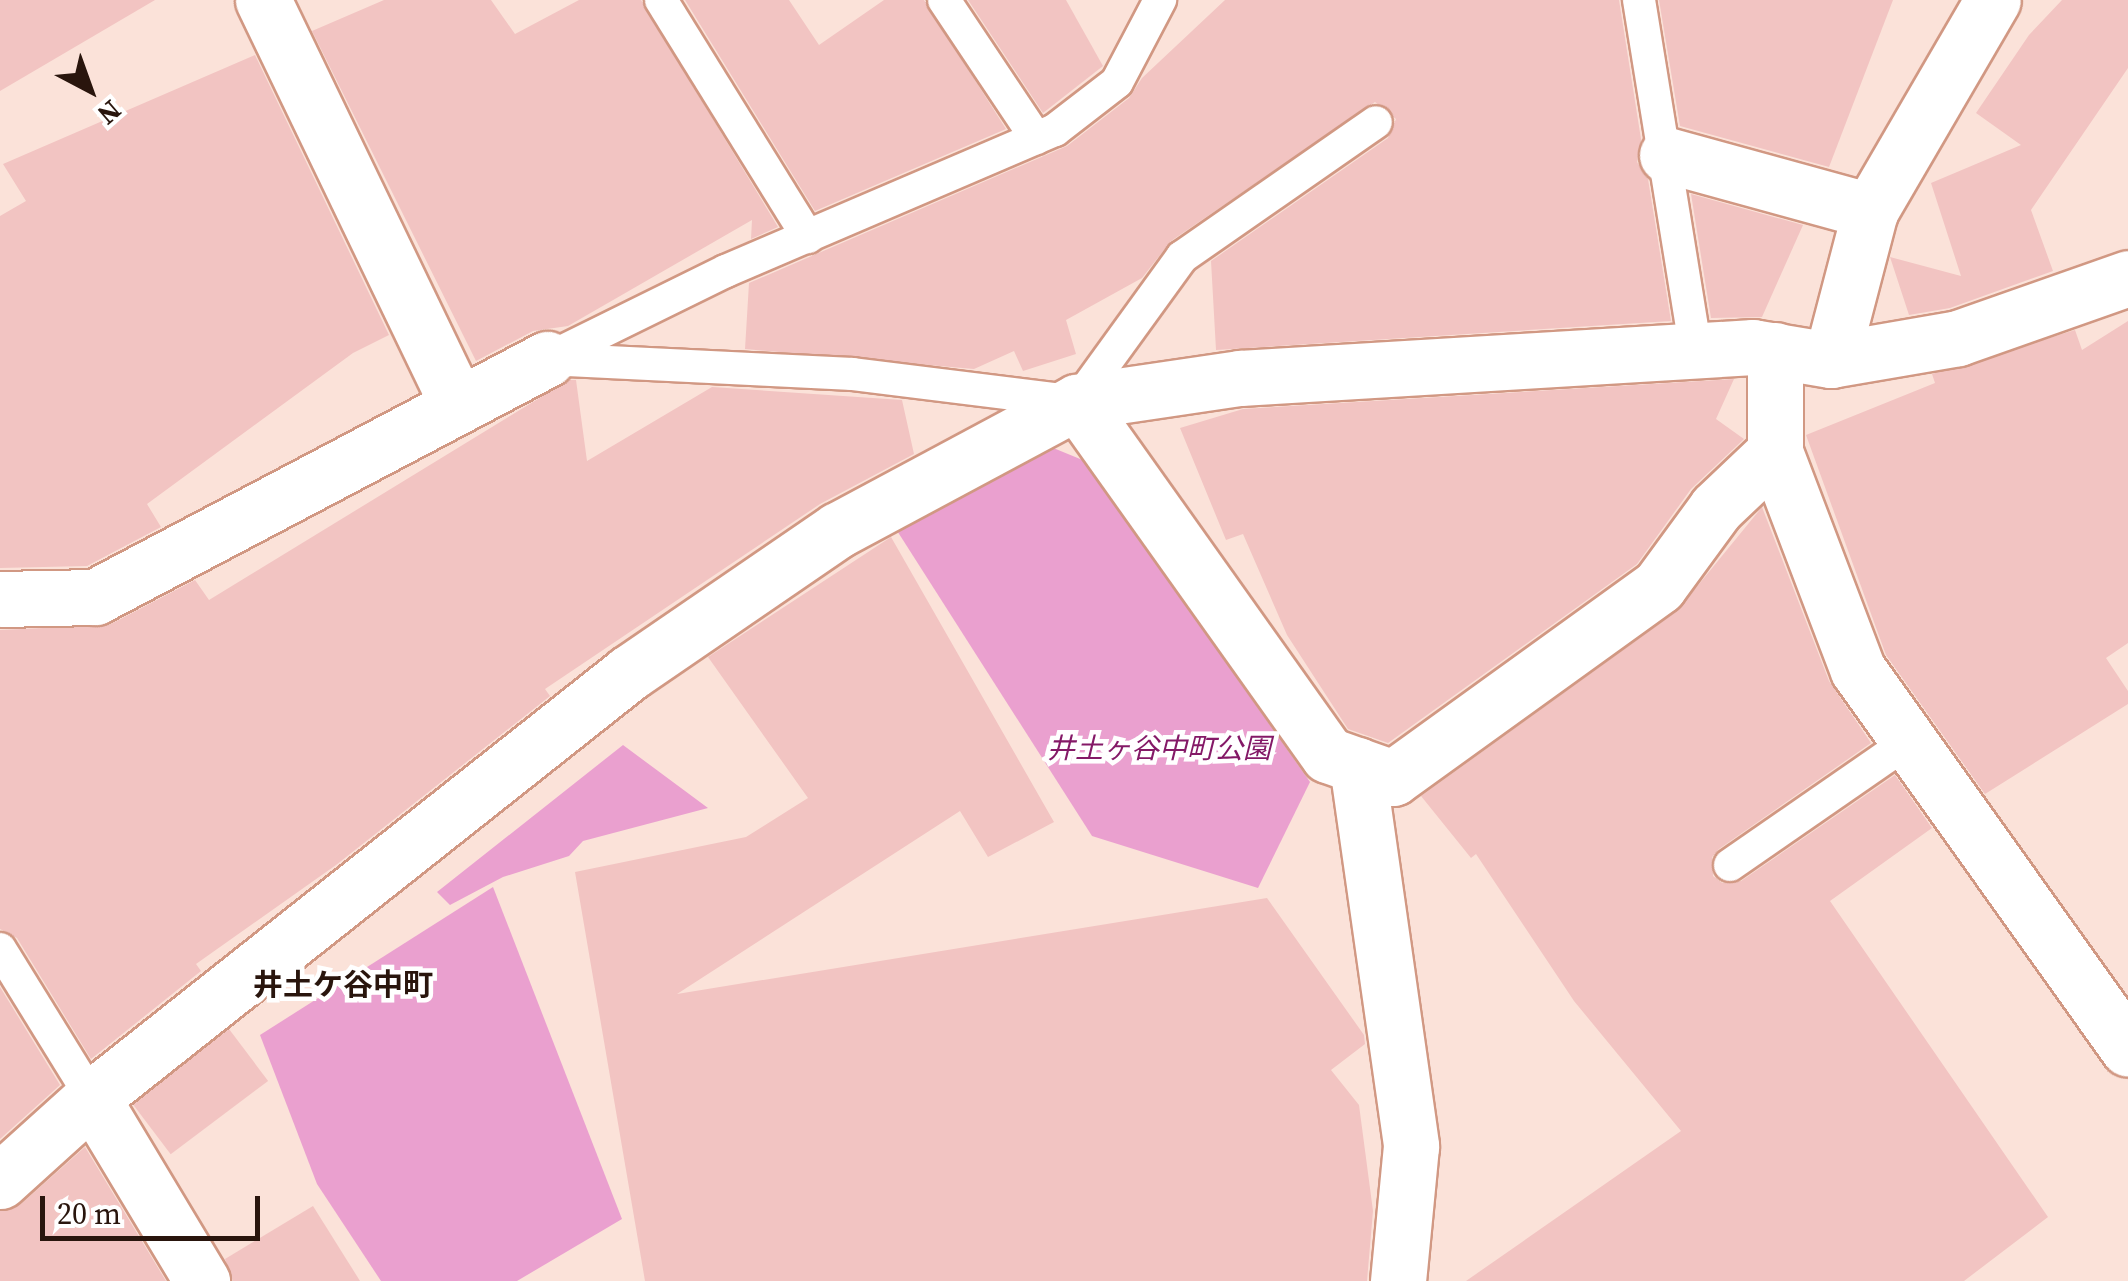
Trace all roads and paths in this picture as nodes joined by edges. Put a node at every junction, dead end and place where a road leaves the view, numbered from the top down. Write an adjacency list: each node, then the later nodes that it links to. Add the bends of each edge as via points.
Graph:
1 (263, 0): 18 (street)
2 (661, 0): 11 (lane)
3 (944, 0): 8 (lane)
4 (1160, 0): 8 (lane, via 1116,82)
5 (1639, 0): 9 (lane)
6 (1993, 0): 10 (street)
7 (1376, 122): 17 (lane, via 1182,257)
8 (1036, 138): 11 (lane)
9 (1667, 156): 10 (street); 14 (lane)
10 (1870, 211): 16 (street)
11 (808, 237): 15 (lane)
12 (2128, 278): 16 (street, via 1958,338)
13 (1775, 350): 14 (street); 16 (street); 19 (street)
14 (1696, 351): 17 (street, via 1240,378)
15 (547, 359): 17 (lane, via 853,374); 18 (street)
16 (1831, 360)
17 (1077, 402): 22 (street, via 1328,755); 26 (street, via 838,530 629,673)
18 (458, 406): 20 (street, via 95,596)
19 (1775, 452): 21 (street, via 1858,670); 22 (street, via 1716,508 1660,586 1393,778)
20 (0, 600)
21 (1909, 741): 23 (lane); 25 (street)
22 (1357, 765): 29 (street, via 1411,1146)
23 (1730, 865)
24 (0, 949): 26 (lane)
25 (2128, 1049)
26 (92, 1098): 27 (street); 28 (street)
27 (0, 1181)
28 (202, 1281)
29 (1398, 1281)

